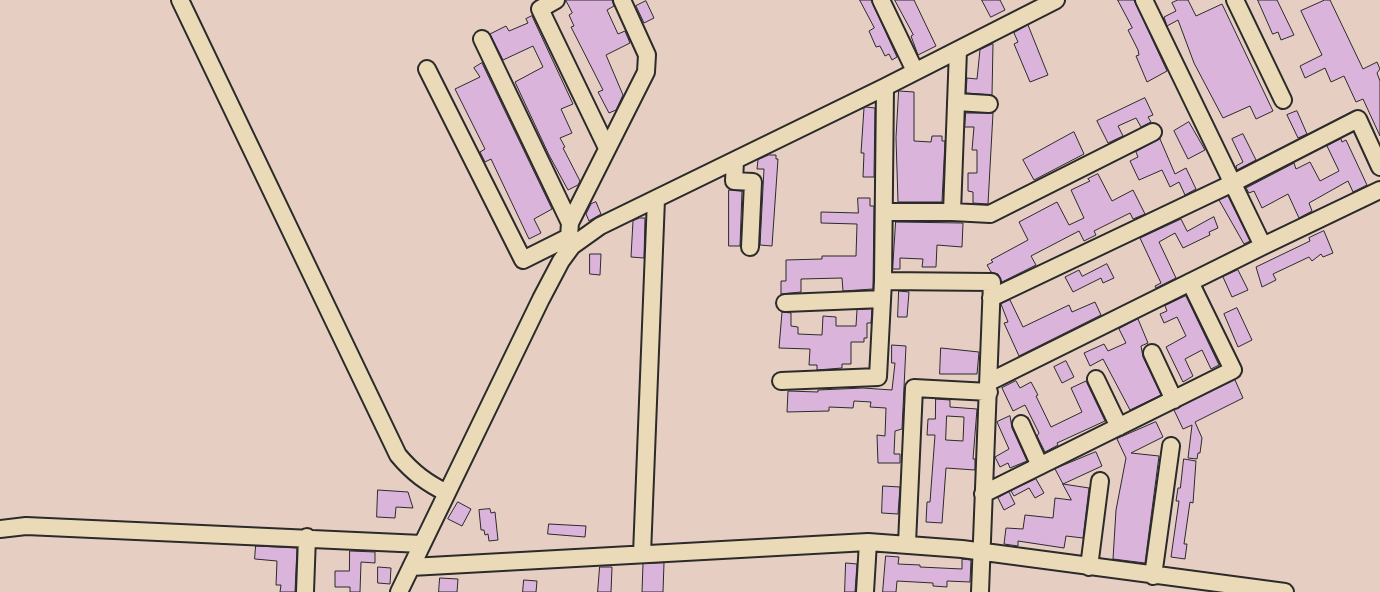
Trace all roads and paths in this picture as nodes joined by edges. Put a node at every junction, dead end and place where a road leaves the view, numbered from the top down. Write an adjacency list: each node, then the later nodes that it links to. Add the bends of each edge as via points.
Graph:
1 (180, 0): 43 (street, via 393,447 410,470)
2 (556, 0): 17 (street, via 540,8)
3 (622, 0): 17 (street, via 648,55 648,64)
4 (881, 0): 11 (street)
5 (1056, 0): 9 (street)
6 (1144, 0): 20 (street)
7 (1236, 0): 13 (street)
8 (482, 40): 25 (street)
9 (958, 50): 11 (street); 14 (street)
10 (427, 69): 25 (street, via 523,260)
11 (915, 71): 12 (street)
12 (885, 87): 18 (street); 23 (street)
13 (1283, 100)
14 (956, 102): 15 (street); 24 (street)
15 (989, 104)
16 (1153, 132): 24 (street, via 990,214)
17 (608, 148): 25 (street)
18 (735, 161): 22 (street); 27 (street, via 734,181 753,182)
19 (1380, 167): 20 (street, via 1358,119)
20 (1233, 183): 26 (street); 30 (street)
21 (1380, 190): 26 (street)
22 (656, 199): 25 (street, via 600,226); 51 (street)
23 (884, 212): 24 (street); 28 (street)
24 (952, 212)
25 (570, 235): 43 (street, via 561,262)
26 (1263, 246): 29 (street)
27 (750, 247)
28 (883, 281): 30 (street, via 992,282); 31 (street)
29 (1190, 282): 36 (street); 37 (street, via 1233,370)
30 (992, 298): 36 (street)
31 (882, 299): 32 (street); 35 (street, via 878,377)
32 (785, 302)
33 (1152, 354): 37 (street)
34 (1096, 379): 39 (street)
35 (781, 381)
36 (989, 387): 44 (street); 48 (street, via 914,388)
37 (1174, 400): 39 (street)
38 (1021, 424): 41 (street)
39 (1120, 427): 41 (street)
40 (1171, 446): 54 (street)
41 (1040, 466): 44 (street)
42 (1100, 481): 53 (street)
43 (447, 493): 49 (street)
44 (983, 494): 50 (street)
45 (0, 529): 46 (street, via 26,526)
46 (307, 537): 49 (street); 55 (street)
47 (868, 542): 48 (street); 51 (street); 57 (street)
48 (906, 543): 50 (street)
49 (422, 544): 52 (street)
50 (982, 552): 53 (street); 58 (street)
51 (642, 554): 52 (street)
52 (411, 567): 56 (street)
53 (1089, 567): 54 (street)
54 (1153, 576): 59 (street)
55 (305, 592)
56 (399, 592)
57 (865, 592)
58 (980, 592)
59 (1284, 592)

